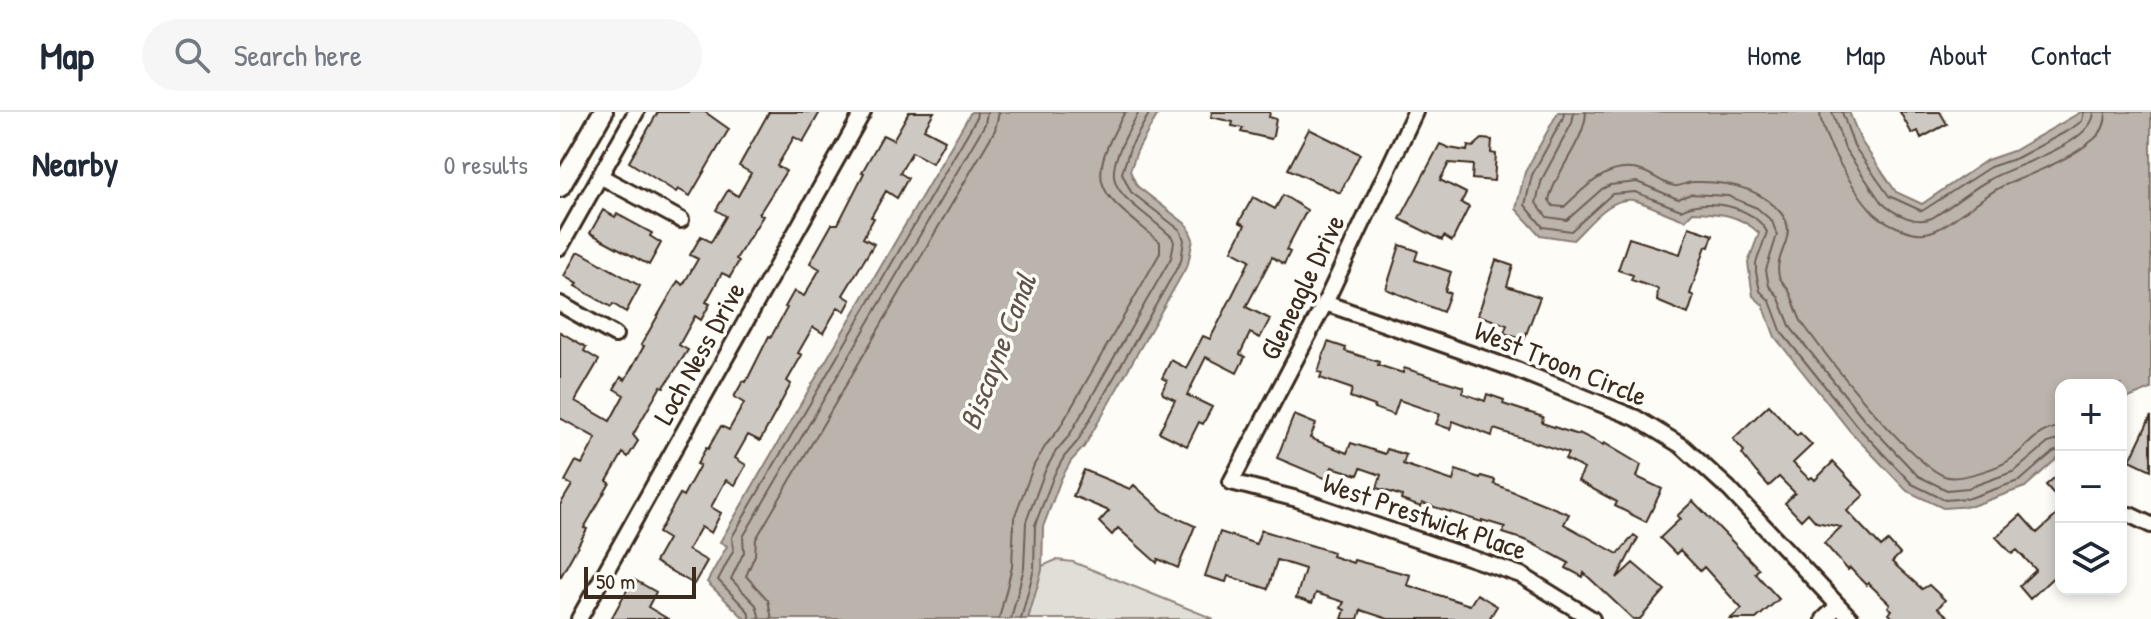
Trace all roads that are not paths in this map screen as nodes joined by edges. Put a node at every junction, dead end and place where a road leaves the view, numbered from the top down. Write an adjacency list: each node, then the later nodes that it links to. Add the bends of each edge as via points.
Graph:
1 (603, 112): 6 (street)
2 (636, 112): 5 (street)
3 (863, 112): 16 (street, Loch Ness Drive)
4 (1415, 112): 9 (street, Gleneagle Drive)
5 (600, 176): 7 (street); 8 (street)
6 (560, 187)
7 (681, 220)
8 (560, 247)
9 (1325, 303): 12 (street, Gleneagle Drive); 15 (street, West Troon Circle, via 1636,418 1682,446 1729,489)
10 (560, 304): 11 (street)
11 (615, 335)
12 (1231, 482): 17 (street, West Prestwick Place, via 1521,575)
13 (2130, 515): 14 (street)
14 (2151, 525)
15 (1838, 606): 18 (street); 19 (street, West Troon Circle)
16 (579, 619)
17 (1592, 619)
18 (1824, 619)
19 (1851, 619)

